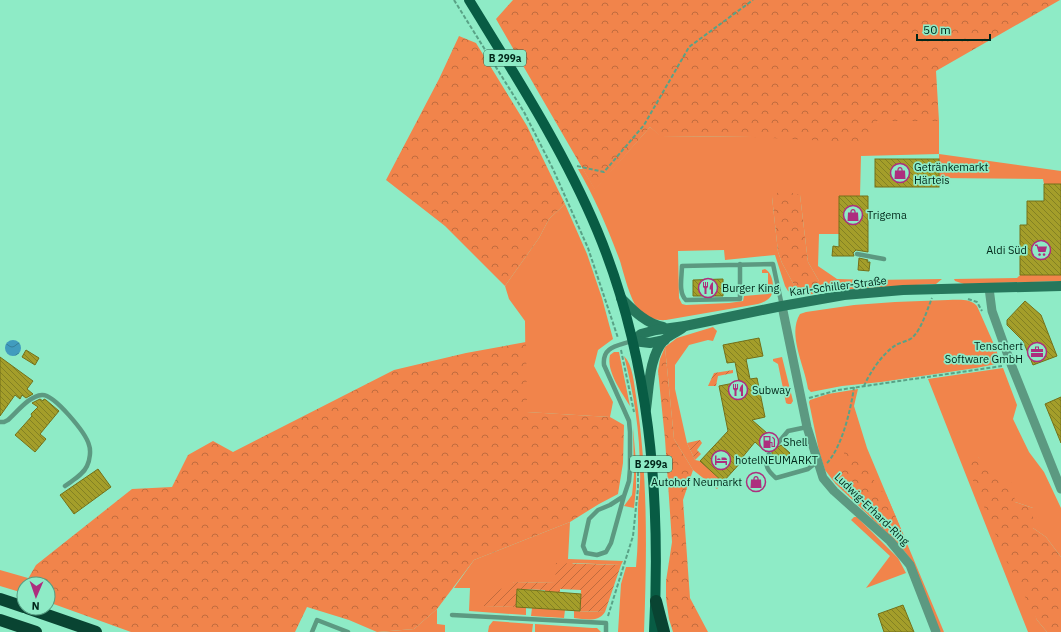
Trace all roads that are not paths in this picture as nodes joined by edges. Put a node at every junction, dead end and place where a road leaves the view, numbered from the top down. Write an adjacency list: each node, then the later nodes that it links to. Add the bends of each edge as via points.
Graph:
1 (469, 0): 7 (main road, B 299a, via 526,93 569,171 597,230)
2 (857, 254): 3 (lane)
3 (884, 259)
4 (740, 264): 4 (lane, via 682,266 683,299 740,299); 8 (lane, via 774,264)
5 (1061, 286): 6 (street, Karl-Schiller-Straße)
6 (989, 288): 8 (street, Karl-Schiller-Straße, via 932,295 888,291 844,295); 20 (street, via 992,311 1010,364)
7 (621, 298): 10 (street, via 646,321); 12 (main road, B 299a)
8 (782, 306): 9 (street, Karl-Schiller-Straße); 15 (street, Ludwig-Erhard-Ring)
9 (686, 326): 10 (street, Karl-Schiller-Straße); 11 (street)
10 (669, 328): 12 (street, Karl-Schiller-Straße, via 645,332)
11 (665, 340): 12 (street, via 650,343); 13 (street, via 653,362)
12 (633, 341): 13 (main road, B 299a); 21 (lane, via 611,348 604,360 629,421 630,470)
13 (646, 409): 23 (main road, B 299a, via 657,549)
14 (0, 422): 19 (lane, via 8,420 34,397 46,395 53,400 83,434 89,445 87,466 83,473)
15 (807, 427): 16 (lane, via 788,431); 18 (street, Ludwig-Erhard-Ring)
16 (778, 443)
17 (769, 454): 18 (lane, via 766,465 776,478)
18 (818, 465): 35 (street, Ludwig-Erhard-Ring, via 827,485 890,541 910,565)
19 (65, 486)
20 (1061, 489)
21 (624, 496): 21 (lane, via 611,543 606,552 597,555 586,553 583,546 589,519 598,510)
22 (0, 599): 24 (highway)
23 (656, 601): 33 (main road, B 299a); 34 (highway)
24 (16, 605)
25 (452, 615): 32 (lane, via 606,623)
26 (49, 616): 29 (highway)
27 (0, 620): 28 (highway)
28 (36, 632)
29 (96, 632)
30 (312, 632): 31 (lane, via 317,620)
31 (348, 632)
32 (606, 632)
33 (654, 632)
34 (664, 632)
35 (936, 632)

